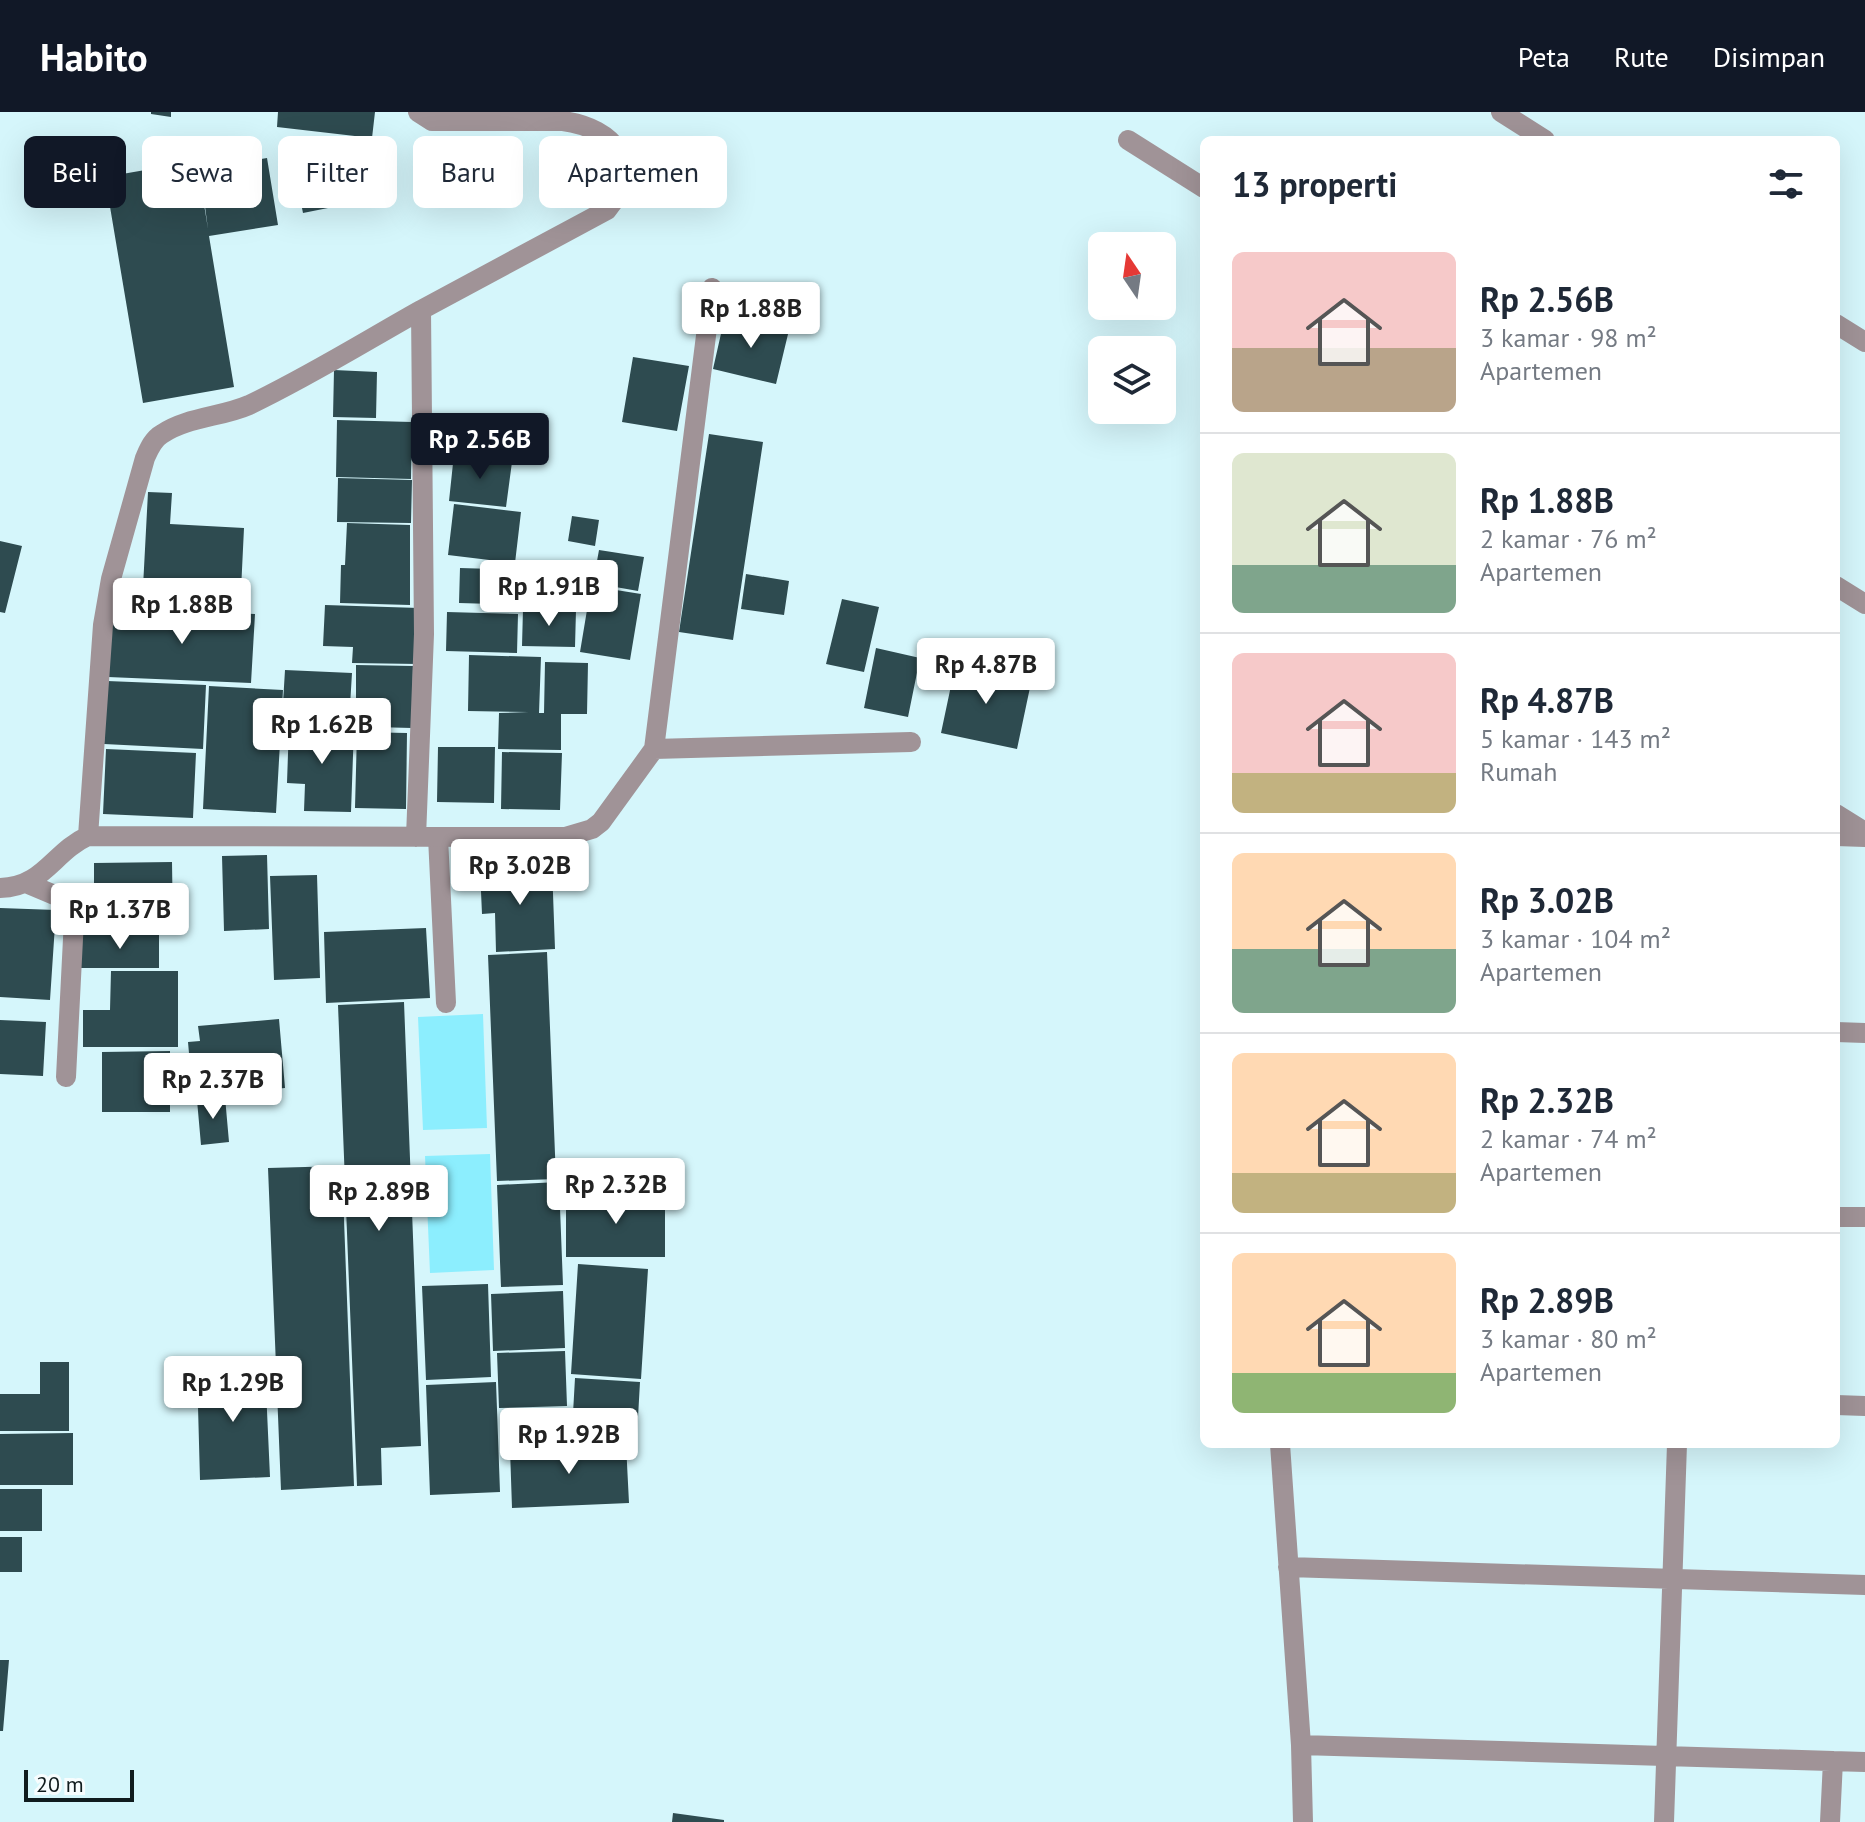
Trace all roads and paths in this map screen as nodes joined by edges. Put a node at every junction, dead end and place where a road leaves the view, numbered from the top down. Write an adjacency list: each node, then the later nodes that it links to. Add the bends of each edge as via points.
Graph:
1 (418, 112): 7 (street, via 432,121 584,124 614,144 624,179 607,210)
2 (1501, 112): 3 (street)
3 (1539, 136)
4 (1128, 140): 5 (street)
5 (1200, 185)
6 (712, 288): 13 (street)
7 (421, 310): 16 (street, via 265,397 175,428 153,442 111,579 103,625); 18 (street, via 424,634)
8 (1840, 326): 9 (street)
9 (1865, 342)
10 (1840, 588): 11 (street)
11 (1865, 604)
12 (911, 742): 13 (street)
13 (654, 749): 19 (street, via 592,829 565,837)
14 (1840, 817): 15 (street)
15 (1865, 835): 17 (street)
16 (88, 836): 18 (street); 20 (street)
17 (1840, 836)
18 (416, 837): 19 (street)
19 (438, 837): 22 (street)
20 (26, 883): 21 (street); 25 (street, via 64,899 74,919)
21 (0, 888)
22 (446, 1003)
23 (1840, 1032): 24 (street)
24 (1865, 1033)
25 (66, 1077)
26 (1840, 1217): 27 (street)
27 (1865, 1217)
28 (1840, 1405): 29 (street)
29 (1865, 1406)
30 (1280, 1448): 32 (street)
31 (1677, 1448): 33 (street)
32 (1288, 1567): 33 (street); 35 (street)
33 (1673, 1579): 34 (street); 36 (street)
34 (1865, 1585)
35 (1301, 1745): 36 (street); 39 (street)
36 (1666, 1756): 37 (street); 40 (street)
37 (1833, 1761): 38 (street); 41 (street)
38 (1865, 1762)
39 (1303, 1822)
40 (1664, 1822)
41 (1830, 1822)

